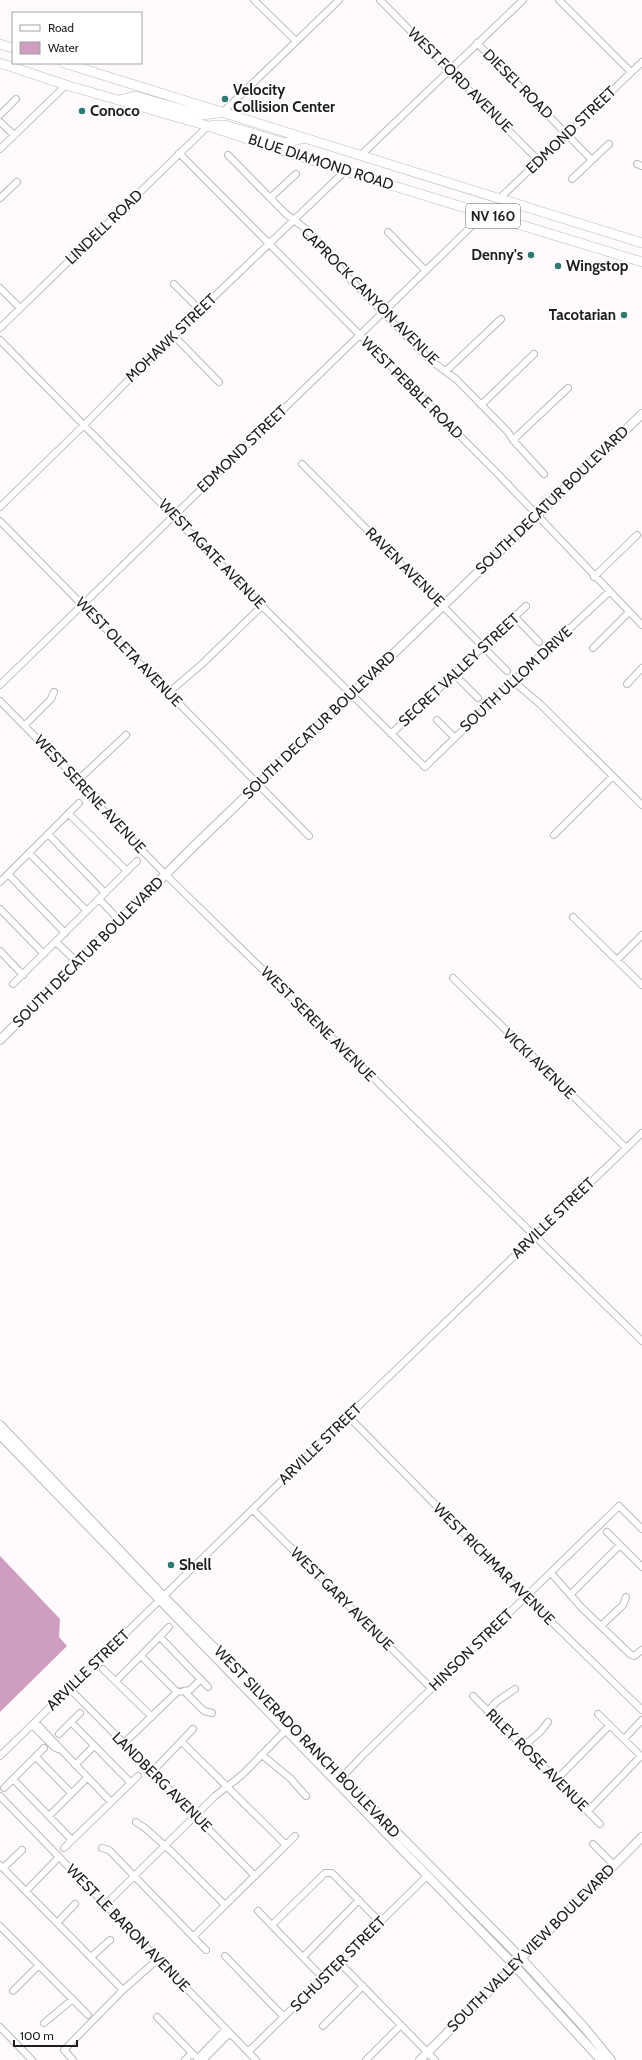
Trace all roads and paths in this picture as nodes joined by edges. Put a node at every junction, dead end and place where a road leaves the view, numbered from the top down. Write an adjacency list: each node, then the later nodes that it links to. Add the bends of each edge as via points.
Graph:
1 (254, 0): 6 (street)
2 (339, 0): 6 (street)
3 (380, 0): 13 (street, WEST FORD AVENUE)
4 (523, 0): 7 (street)
5 (559, 0): 14 (street)
6 (296, 41): 18 (street)
7 (477, 43): 13 (street); 22 (street, DIESEL ROAD)
8 (0, 44): 9 (highway)
9 (12, 48)
10 (0, 62): 15 (highway, BLUE DIAMOND ROAD / NV 160)
11 (642, 62): 14 (street, EDMOND STREET)
12 (67, 64): 18 (highway, BLUE DIAMOND ROAD / NV 160)
13 (450, 70): 29 (street); 31 (street, WEST FORD AVENUE)
14 (631, 72): 22 (street, EDMOND STREET)
15 (66, 85): 17 (highway, BLUE DIAMOND ROAD / NV 160); 23 (street)
16 (16, 99): 19 (street)
17 (120, 100): 18 (highway, via 135,96 202,115); 21 (highway, BLUE DIAMOND ROAD / NV 160)
18 (223, 112): 24 (highway, BLUE DIAMOND ROAD / NV 160)
19 (0, 115)
20 (0, 122): 23 (street)
21 (208, 126): 24 (highway, via 225,124 285,143); 27 (street, LINDELL ROAD); 32 (highway, BLUE DIAMOND ROAD / NV 160)
22 (567, 134): 30 (street, DIESEL ROAD); 31 (street, EDMOND STREET)
23 (14, 135): 26 (street)
24 (305, 138): 29 (highway, BLUE DIAMOND ROAD / NV 160)
25 (609, 144): 30 (street)
26 (0, 149)
27 (179, 153): 42 (street, WEST PEBBLE ROAD); 48 (street, LINDELL ROAD)
28 (228, 155): 37 (street, CAPROCK CANYON AVENUE)
29 (361, 155): 38 (highway, BLUE DIAMOND ROAD / NV 160)
30 (592, 160): 34 (street)
31 (539, 161): 38 (street, EDMOND STREET)
32 (345, 171): 39 (highway, BLUE DIAMOND ROAD / NV 160); 40 (street, MOHAWK STREET)
33 (296, 174): 37 (street)
34 (572, 179)
35 (17, 182): 36 (street)
36 (0, 198)
37 (270, 198): 40 (street, CAPROCK CANYON AVENUE)
38 (500, 198): 43 (highway, BLUE DIAMOND ROAD / NV 160)
39 (484, 214): 44 (highway, BLUE DIAMOND ROAD / NV 160); 45 (street, EDMOND STREET)
40 (293, 220): 42 (street, MOHAWK STREET); 50 (street, CAPROCK CANYON AVENUE, via 328,251 342,271)
41 (388, 232): 45 (street)
42 (269, 243): 49 (street, MOHAWK STREET); 53 (street, WEST PEBBLE ROAD)
43 (642, 243)
44 (642, 262)
45 (425, 270): 50 (street, EDMOND STREET)
46 (174, 284): 49 (street)
47 (0, 288): 48 (street)
48 (20, 308): 52 (street, LINDELL ROAD)
49 (200, 310): 54 (street, MOHAWK STREET)
50 (382, 312): 53 (street, EDMOND STREET); 57 (street, CAPROCK CANYON AVENUE, via 433,362)
51 (501, 319): 57 (street)
52 (0, 328)
53 (358, 335): 67 (street, EDMOND STREET); 68 (street, WEST PEBBLE ROAD, via 500,476)
54 (174, 336): 58 (street); 62 (street, MOHAWK STREET)
55 (0, 340): 62 (street, WEST AGATE AVENUE)
56 (534, 354): 60 (street)
57 (446, 371): 60 (street, CAPROCK CANYON AVENUE)
58 (219, 382)
59 (568, 388): 63 (street)
60 (481, 405): 63 (street, CAPROCK CANYON AVENUE)
61 (642, 414): 68 (main road, SOUTH DECATUR BOULEVARD)
62 (84, 425): 66 (street, MOHAWK STREET); 67 (street, WEST AGATE AVENUE)
63 (513, 440): 65 (street, CAPROCK CANYON AVENUE)
64 (302, 464): 74 (street, RAVEN AVENUE)
65 (544, 474)
66 (0, 507)
67 (174, 514): 73 (street, EDMOND STREET); 75 (street, WEST AGATE AVENUE)
68 (536, 516): 71 (street, WEST PEBBLE ROAD); 74 (main road, SOUTH DECATUR BOULEVARD)
69 (0, 521): 73 (street, WEST OLETA AVENUE)
70 (637, 535): 71 (street)
71 (594, 577): 72 (street, WEST PEBBLE ROAD)
72 (609, 592): 77 (street, WEST PEBBLE ROAD); 86 (street, SOUTH ULLOM DRIVE)
73 (82, 604): 87 (street, EDMOND STREET); 90 (street, WEST OLETA AVENUE)
74 (442, 605): 81 (street, RAVEN AVENUE); 91 (main road, SOUTH DECATUR BOULEVARD)
75 (262, 606): 90 (street, via 201,666); 91 (street, WEST AGATE AVENUE)
76 (526, 606): 78 (street, SECRET VALLEY STREET)
77 (629, 612): 79 (street, WEST PEBBLE ROAD); 82 (street)
78 (515, 617): 80 (street); 81 (street, SECRET VALLEY STREET)
79 (642, 625)
80 (539, 642)
81 (484, 647): 84 (street, RAVEN AVENUE); 85 (street, SECRET VALLEY STREET)
82 (593, 648)
83 (642, 668): 88 (street)
84 (507, 671)
85 (454, 674): 92 (street); 96 (street, SECRET VALLEY STREET)
86 (513, 681): 98 (street, SOUTH ULLOM DRIVE); 100 (street)
87 (0, 684)
88 (627, 684)
89 (54, 692): 95 (street, via 51,699)
90 (168, 693): 102 (street, WEST OLETA AVENUE)
91 (350, 694): 96 (street, WEST AGATE AVENUE); 102 (main road, SOUTH DECATUR BOULEVARD)
92 (478, 698)
93 (0, 701): 95 (street, WEST SERENE AVENUE)
94 (437, 720): 98 (street)
95 (25, 725): 101 (street, WEST SERENE AVENUE)
96 (391, 734): 99 (street, WEST AGATE AVENUE)
97 (126, 735): 101 (street)
98 (454, 737): 99 (street, SOUTH ULLOM DRIVE)
99 (425, 767)
100 (613, 776): 104 (street); 107 (street)
101 (76, 782): 113 (street, WEST SERENE AVENUE)
102 (258, 783): 108 (street); 113 (main road, SOUTH DECATUR BOULEVARD)
103 (79, 803): 105 (street)
104 (642, 805)
105 (69, 814): 106 (street); 111 (street)
106 (48, 834): 109 (street); 115 (street)
107 (554, 835)
108 (309, 836)
109 (30, 853): 112 (street); 118 (street)
110 (137, 861): 111 (street)
111 (127, 871): 115 (street)
112 (8, 874): 114 (street); 121 (street)
113 (165, 874): 120 (main road, SOUTH DECATUR BOULEVARD); 135 (street, WEST SERENE AVENUE)
114 (0, 882)
115 (105, 893): 116 (street)
116 (99, 899): 118 (street); 120 (street)
117 (0, 909): 125 (street)
118 (87, 911): 121 (street)
119 (573, 917): 126 (street)
120 (119, 920): 127 (main road, SOUTH DECATUR BOULEVARD)
121 (65, 933): 123 (street)
122 (642, 935): 126 (street)
123 (56, 942): 125 (street); 127 (street)
124 (0, 951): 128 (street)
125 (44, 954): 128 (street)
126 (616, 960): 131 (street)
127 (77, 962): 132 (main road, SOUTH DECATUR BOULEVARD)
128 (23, 975): 130 (street)
129 (453, 978): 134 (street, VICKI AVENUE)
130 (14, 984)
131 (642, 985)
132 (0, 1040)
133 (642, 1133): 134 (street, ARVILLE STREET)
134 (626, 1148): 135 (street, ARVILLE STREET)
135 (534, 1236): 136 (street, WEST SERENE AVENUE); 137 (street, ARVILLE STREET)
136 (642, 1341)
137 (348, 1416): 140 (street, ARVILLE STREET); 147 (street, WEST RICHMAR AVENUE)
138 (0, 1425): 149 (main road, WEST SILVERADO RANCH BOULEVARD)
139 (0, 1435): 149 (main road, WEST SILVERADO RANCH BOULEVARD)
140 (253, 1510): 149 (street, ARVILLE STREET); 160 (street, WEST GARY AVENUE)
141 (642, 1529): 145 (street, HINSON STREET, via 619,1506)
142 (607, 1532): 143 (street)
143 (620, 1545): 144 (street); 146 (street)
144 (642, 1567)
145 (551, 1573): 146 (street); 147 (street, HINSON STREET)
146 (571, 1594): 150 (street)
147 (526, 1597): 160 (street, HINSON STREET); 165 (street, WEST RICHMAR AVENUE)
148 (626, 1597): 150 (street, via 623,1605)
149 (162, 1599): 159 (street, ARVILLE STREET); 177 (main road, WEST SILVERADO RANCH BOULEVARD); 179 (main road, WEST SILVERADO RANCH BOULEVARD)
150 (601, 1626): 153 (street, via 630,1654 634,1656)
151 (169, 1628): 152 (street)
152 (160, 1637): 154 (street); 156 (street)
153 (642, 1650)
154 (141, 1656): 157 (street); 163 (street)
155 (103, 1669): 157 (street)
156 (202, 1680): 158 (street); 162 (street, via 190,1690)
157 (116, 1681): 170 (street)
158 (208, 1686)
159 (69, 1688): 174 (street, ARVILLE STREET); 182 (street, LANDBERG AVENUE)
160 (432, 1689): 196 (street, HINSON STREET, via 363,1755)
161 (515, 1689): 166 (street)
162 (184, 1691): 163 (street); 168 (street, via 204,1711)
163 (177, 1692): 170 (street)
164 (473, 1696): 166 (street, RILEY ROSE AVENUE)
165 (642, 1710)
166 (488, 1711): 184 (street, RILEY ROSE AVENUE)
167 (80, 1713): 172 (street)
168 (212, 1713)
169 (598, 1714): 175 (street)
170 (152, 1716): 182 (street)
171 (642, 1720): 180 (street)
172 (71, 1722): 178 (street); 183 (street)
173 (548, 1722): 184 (street)
174 (34, 1723): 187 (street, ARVILLE STREET); 190 (street)
175 (610, 1725): 180 (street); 195 (street)
176 (194, 1728): 181 (street)
177 (286, 1730): 179 (main road, via 290,1728); 186 (street); 196 (main road, WEST SILVERADO RANCH BOULEVARD)
178 (59, 1734)
179 (301, 1736): 196 (main road, WEST SILVERADO RANCH BOULEVARD)
180 (624, 1739): 189 (street)
181 (182, 1742): 191 (street); 198 (street)
182 (123, 1744): 191 (street, LANDBERG AVENUE)
183 (94, 1746): 190 (street); 197 (street)
184 (523, 1747): 195 (street, RILEY ROSE AVENUE)
185 (44, 1748): 188 (street)
186 (262, 1755): 198 (street); 202 (street, via 290,1778)
187 (0, 1756)
188 (36, 1756): 194 (street); 200 (street)
189 (641, 1757): 204 (street)
190 (75, 1765): 193 (street)
191 (152, 1772): 206 (street, LANDBERG AVENUE)
192 (138, 1776): 197 (street)
193 (87, 1778): 200 (street); 203 (street)
194 (13, 1779): 199 (street); 205 (street)
195 (556, 1780): 204 (street, RILEY ROSE AVENUE)
196 (341, 1781): 221 (main road, WEST SILVERADO RANCH BOULEVARD); 242 (main road, WEST SILVERADO RANCH BOULEVARD)
197 (131, 1783): 203 (street)
198 (227, 1786): 206 (street); 213 (street)
199 (4, 1788)
200 (71, 1793): 205 (street)
201 (0, 1796): 218 (street, WEST LE BARON AVENUE)
202 (306, 1796)
203 (111, 1802): 211 (street)
204 (588, 1811): 208 (street, RILEY ROSE AVENUE)
205 (49, 1816): 211 (street)
206 (195, 1816): 214 (street); 223 (street, LANDBERG AVENUE)
207 (136, 1822): 214 (street)
208 (600, 1824)
209 (295, 1836): 213 (street)
210 (642, 1837): 219 (main road, SOUTH VALLEY VIEW BOULEVARD)
211 (72, 1840): 215 (street)
212 (592, 1844): 219 (street)
213 (286, 1845): 223 (street)
214 (165, 1846): 222 (street); 228 (street)
215 (64, 1848)
216 (102, 1848): 222 (street, via 109,1850)
217 (22, 1850): 220 (street)
218 (59, 1857): 224 (street); 227 (street, WEST LE BARON AVENUE)
219 (614, 1865): 242 (main road, SOUTH VALLEY VIEW BOULEVARD)
220 (2, 1866): 224 (street)
221 (428, 1875): 230 (street, SCHUSTER STREET); 246 (main road, WEST SILVERADO RANCH BOULEVARD)
222 (134, 1876): 227 (street); 236 (street)
223 (255, 1876): 228 (street)
224 (26, 1891): 231 (street)
225 (359, 1900): 230 (street); 232 (street, via 332,1873 325,1873); 241 (street)
226 (75, 1904): 231 (street)
227 (105, 1905): 243 (street, WEST LE BARON AVENUE)
228 (225, 1905): 236 (street)
229 (258, 1911): 232 (street)
230 (380, 1922): 244 (street, SCHUSTER STREET)
231 (57, 1923): 240 (street)
232 (272, 1925): 241 (street)
233 (0, 1926): 234 (street)
234 (5, 1931): 235 (street); 245 (street)
235 (0, 1936)
236 (193, 1937): 238 (street)
237 (110, 1940): 240 (street)
238 (206, 1950)
239 (225, 1956): 254 (street)
240 (91, 1957): 249 (street)
241 (303, 1957): 247 (street)
242 (521, 1958): 246 (main road, SOUTH VALLEY VIEW BOULEVARD); 272 (main road, WEST SILVERADO RANCH BOULEVARD)
243 (158, 1959): 249 (street); 259 (street, WEST LE BARON AVENUE)
244 (339, 1962): 247 (street, SCHUSTER STREET); 248 (street)
245 (39, 1965): 250 (street); 251 (street)
246 (514, 1965): 261 (main road, SOUTH VALLEY VIEW BOULEVARD); 271 (main road, WEST SILVERADO RANCH BOULEVARD)
247 (323, 1978): 254 (street, SCHUSTER STREET)
248 (362, 1986): 256 (street); 257 (street)
249 (124, 1990): 265 (street, via 64,2050)
250 (13, 1991)
251 (72, 1999): 252 (street); 255 (street)
252 (88, 2015)
253 (157, 2017): 262 (street)
254 (284, 2017): 260 (street, SCHUSTER STREET)
255 (44, 2023)
256 (401, 2025): 261 (street); 268 (street)
257 (323, 2026)
258 (0, 2027): 264 (street)
259 (228, 2031): 260 (street, WEST LE BARON AVENUE); 263 (street)
260 (248, 2052): 267 (street, WEST LE BARON AVENUE)
261 (428, 2052): 269 (main road, SOUTH VALLEY VIEW BOULEVARD); 270 (street)
262 (192, 2053): 263 (street); 266 (street)
263 (200, 2059)
264 (32, 2060)
265 (74, 2060)
266 (185, 2060)
267 (256, 2060)
268 (366, 2060)
269 (420, 2060)
270 (435, 2060)
271 (601, 2060)
272 (611, 2060)

